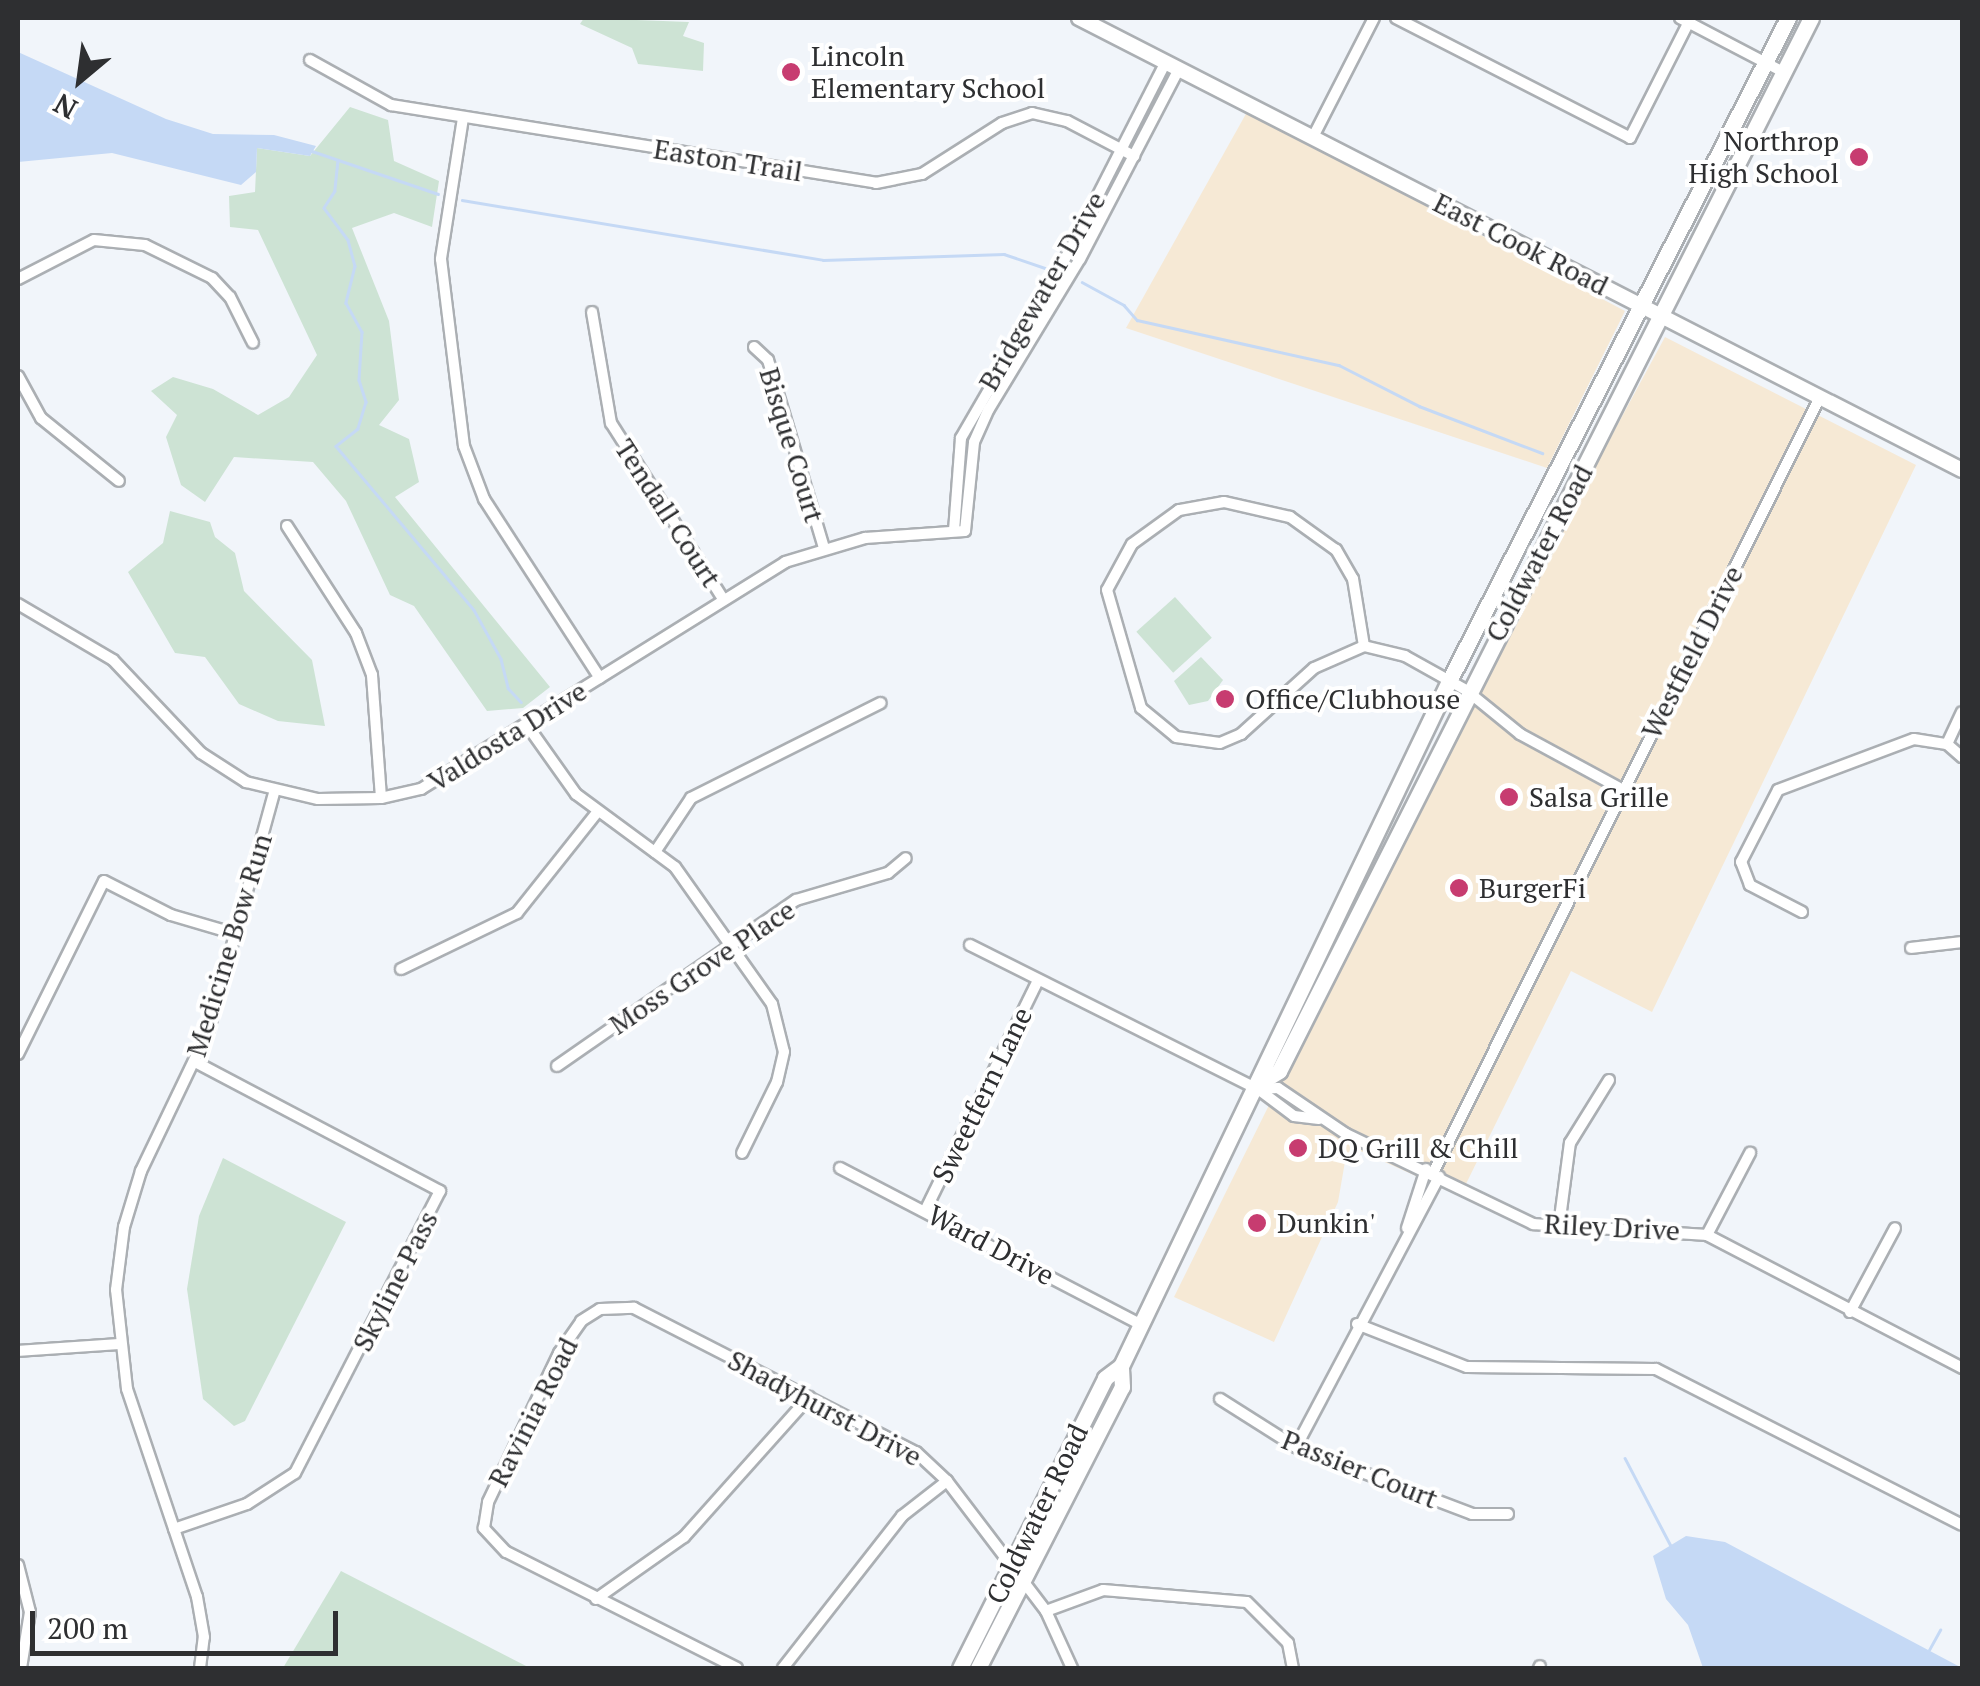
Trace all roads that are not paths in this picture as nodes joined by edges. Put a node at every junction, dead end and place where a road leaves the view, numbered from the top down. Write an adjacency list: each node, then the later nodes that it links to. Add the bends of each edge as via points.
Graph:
1 (1080, 18): 9 (main road, East Cook Road)
2 (1374, 18): 12 (street)
3 (1396, 18): 6 (street, via 1630,138)
4 (1788, 18): 8 (main road, Coldwater Road)
5 (1811, 18): 10 (main road, Coldwater Road)
6 (1687, 19): 8 (street)
7 (310, 60): 11 (street, Easton Trail, via 378,101)
8 (1765, 62): 10 (street); 15 (main road, Coldwater Road)
9 (1173, 65): 12 (main road, East Cook Road); 13 (street, Bridgewater Drive)
10 (1785, 73): 17 (main road, Coldwater Road)
11 (462, 118): 13 (street, Easton Trail, via 876,183 922,174 1002,123 1032,114 1067,121); 30 (street, via 441,259 464,446 484,499)
12 (1312, 137): 15 (main road, East Cook Road)
13 (1128, 153): 25 (street, Bridgewater Drive, via 982,425)
14 (18, 279): 18 (street, via 94,240 145,245 212,278 230,297)
15 (1640, 305): 17 (main road, East Cook Road); 31 (main road, Coldwater Road)
16 (592, 312): 27 (street, Tendall Court, via 611,422)
17 (1660, 316): 21 (main road, East Cook Road); 32 (main road, Coldwater Road)
18 (253, 343)
19 (754, 347): 26 (street, Bisque Court, via 768,360)
20 (18, 376): 23 (street, via 41,418)
21 (1819, 399): 22 (main road, East Cook Road); 38 (street, Westfield Drive)
22 (1962, 470)
23 (119, 481)
24 (286, 526): 40 (street, via 356,634 372,675)
25 (960, 531): 26 (street, Valdosta Drive, via 905,532)
26 (824, 548): 27 (street, Valdosta Drive)
27 (722, 598): 30 (street, Valdosta Drive)
28 (18, 604): 39 (street, Valdosta Drive, via 113,660 200,753)
29 (1364, 646): 29 (street, via 1314,668 1241,734 1197,744 1176,737 1141,708 1107,590 1120,558 1180,510 1203,503 1290,516 1336,550 1353,579); 31 (street, via 1405,656)
30 (600, 678): 35 (street, Valdosta Drive)
31 (1449, 681): 32 (street); 56 (main road, Coldwater Road, via 1262,1064)
32 (1466, 690): 38 (street, via 1520,734); 56 (main road, Coldwater Road, via 1279,1071)
33 (881, 703): 42 (street, via 691,798)
34 (1962, 712): 36 (street)
35 (527, 725): 40 (street, Valdosta Drive, via 422,790); 41 (street, via 562,778)
36 (1947, 744): 37 (street); 44 (street, via 1914,739 1778,790 1740,862 1750,885)
37 (1962, 757)
38 (1623, 790): 60 (street, Westfield Drive)
39 (274, 794): 40 (street, Valdosta Drive); 45 (street, Medicine Bow Run)
40 (381, 798)
41 (598, 810): 42 (street); 50 (street, via 517,913)
42 (654, 852): 47 (street, via 691,886)
43 (906, 858): 47 (street, Moss Grove Place, via 888,873 796,900)
44 (1802, 912)
45 (236, 934): 52 (street, via 172,915 104,881); 53 (street, Medicine Bow Run)
46 (1962, 942): 49 (street)
47 (732, 944): 54 (street, Moss Grove Place); 58 (street, via 772,1004 784,1052 777,1082)
48 (970, 946): 51 (street, Riley Drive)
49 (1911, 948)
50 (400, 969)
51 (1038, 980): 56 (street, Riley Drive); 61 (street, Sweetfern Lane)
52 (18, 1054)
53 (195, 1062): 69 (street, Medicine Bow Run, via 142,1170 124,1227); 79 (street, Skyline Pass, via 440,1191 307,1456 276,1490)
54 (557, 1066)
55 (1609, 1080): 62 (street, via 1570,1143)
56 (1260, 1085): 60 (street, Riley Drive, via 1278,1088 1318,1119); 68 (main road, Coldwater Road)
57 (1750, 1152): 64 (street)
58 (742, 1153)
59 (840, 1168): 61 (street, Ward Drive)
60 (1432, 1173): 62 (street, Riley Drive, via 1534,1224); 67 (street, Westfield Drive)
61 (926, 1209): 68 (street, Ward Drive)
62 (1559, 1226): 64 (street, Riley Drive)
63 (1895, 1228): 66 (street)
64 (1707, 1235): 66 (street, Riley Drive)
65 (600, 1308): 73 (street, Shadyhurst Drive, via 634,1308); 83 (street, Ravinia Road, via 581,1321 560,1353 488,1502 484,1528 506,1552)
66 (1850, 1312): 72 (street, Riley Drive)
67 (1357, 1324): 75 (street, Westfield Drive); 78 (street, via 1468,1367 1656,1369)
68 (1142, 1325): 71 (main road, Coldwater Road)
69 (118, 1344): 70 (street); 79 (street, Medicine Bow Run)
70 (18, 1351)
71 (1121, 1366): 81 (main road, Coldwater Road, via 1105,1378); 82 (main road, Coldwater Road, via 1122,1387)
72 (1962, 1368)
73 (808, 1397): 76 (street, Shadyhurst Drive, via 916,1452); 83 (street, via 684,1537)
74 (1220, 1400): 75 (street, Passier Court)
75 (1296, 1447): 77 (street, Passier Court, via 1472,1514)
76 (947, 1481): 81 (street, Shadyhurst Drive); 88 (street, via 902,1516)
77 (1508, 1514)
78 (1962, 1525)
79 (174, 1529): 86 (street, Medicine Bow Run, via 204,1637)
80 (18, 1565): 85 (street, via 30,1624)
81 (1011, 1567): 82 (street, Shadyhurst Drive); 89 (main road, Coldwater Road)
82 (1022, 1582): 84 (street, Shadyhurst Drive); 90 (main road, Coldwater Road)
83 (596, 1599): 87 (street)
84 (1046, 1611): 91 (street, Shadyhurst Drive); 92 (street, via 1103,1590 1246,1602 1288,1643)
85 (21, 1668)
86 (200, 1668)
87 (737, 1668)
88 (784, 1668)
89 (960, 1668)
90 (978, 1668)
91 (1072, 1668)
92 (1293, 1668)

